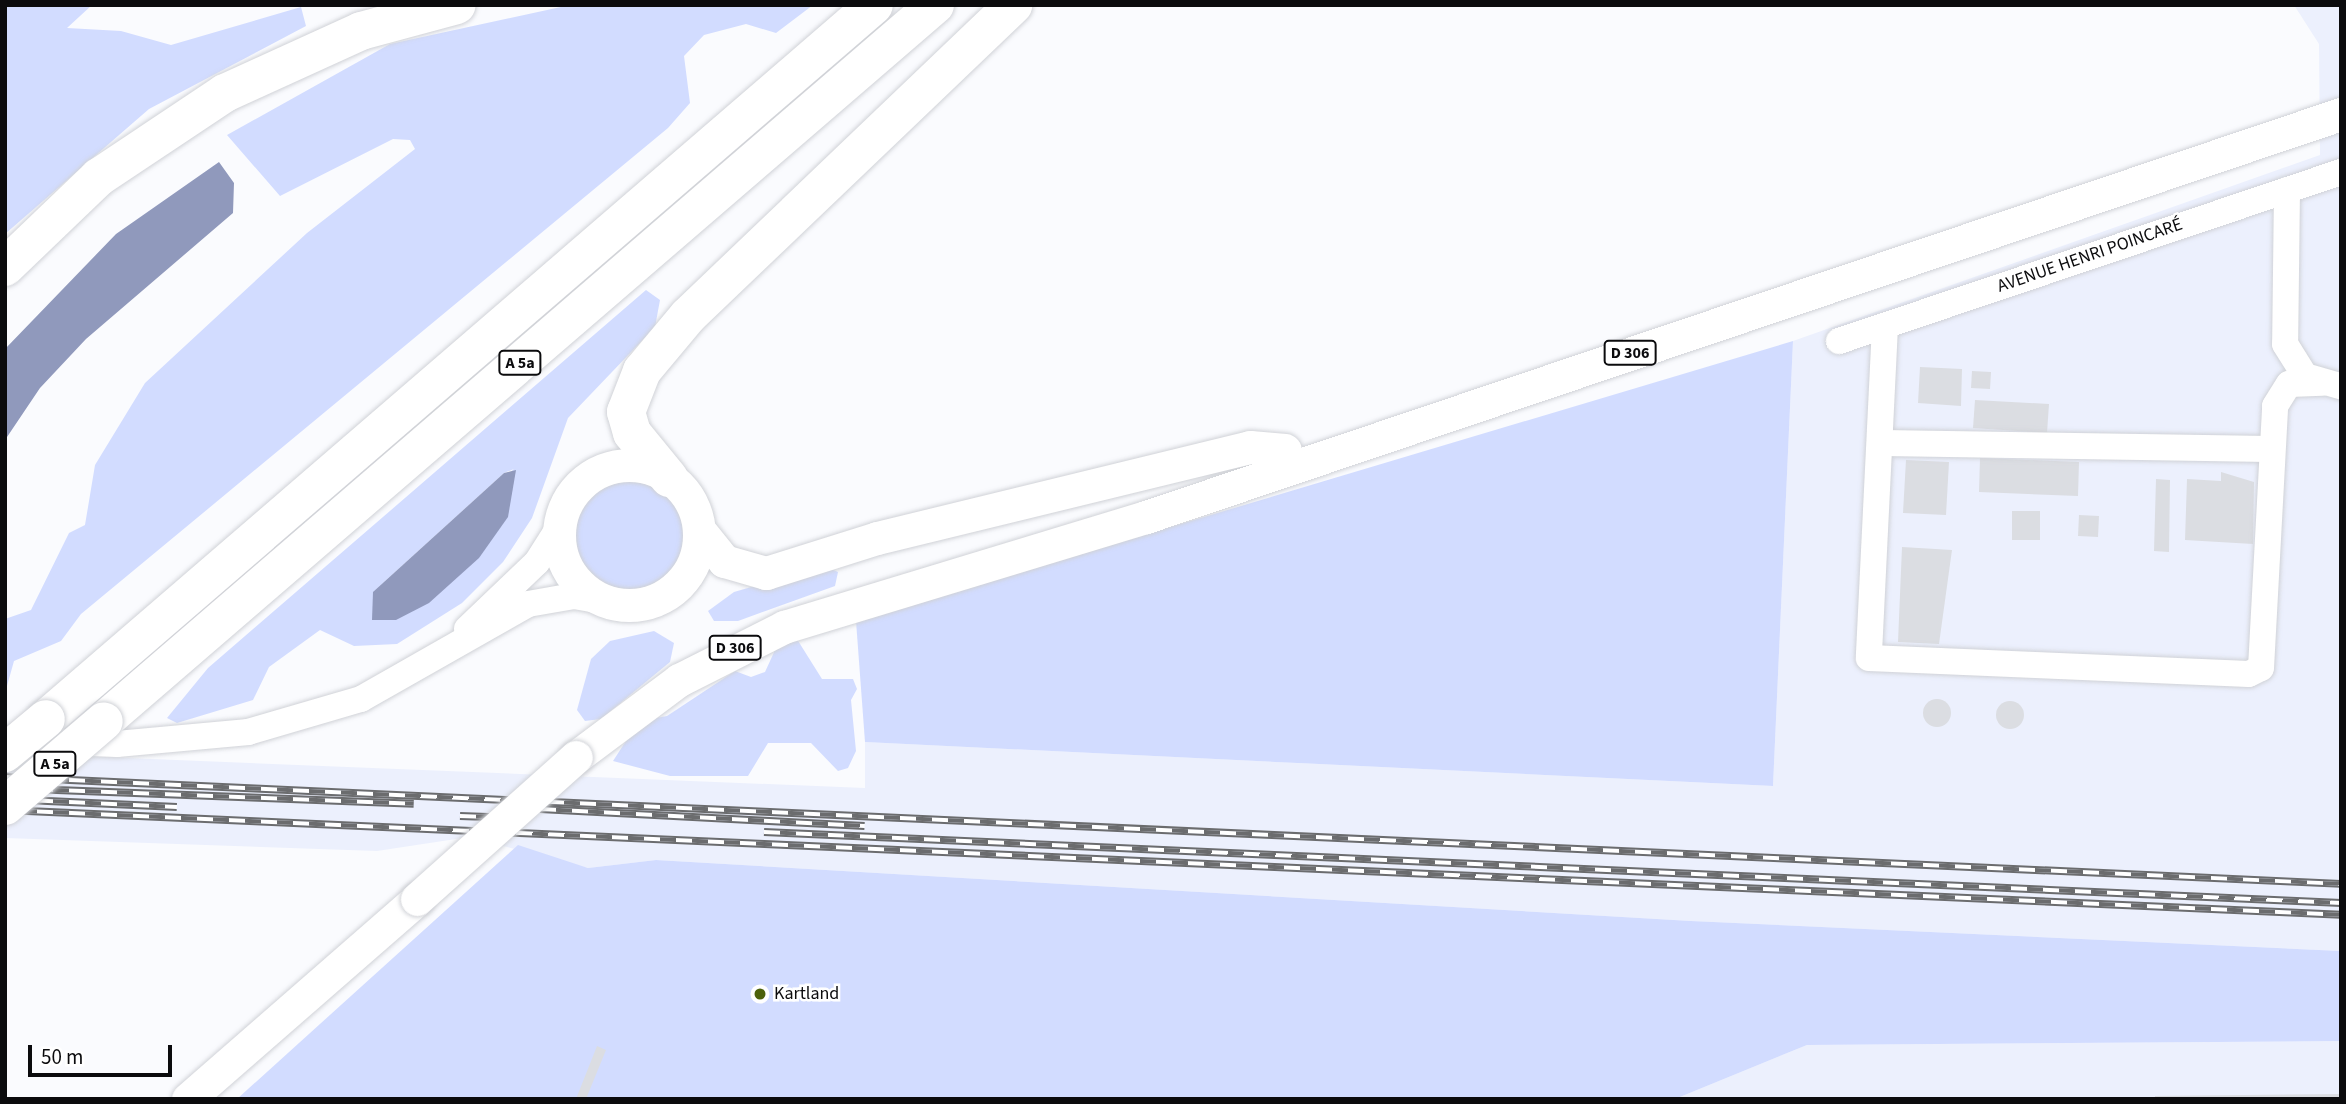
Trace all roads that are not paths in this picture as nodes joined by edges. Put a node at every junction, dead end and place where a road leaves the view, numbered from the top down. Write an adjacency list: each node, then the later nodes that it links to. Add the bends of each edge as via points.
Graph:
1 (457, 5): 9 (highway, via 360,31 225,93 99,177)
2 (874, 5): 23 (highway, A 5a, bridge)
3 (935, 5): 24 (highway, A 5a, bridge)
4 (1013, 5): 16 (highway, via 688,316 642,371 626,412 632,433)
5 (2341, 97): 15 (main road, D 306)
6 (2341, 114): 19 (main road, D 306, via 1146,517)
7 (2341, 172): 8 (street, AVENUE HENRI POINCARÉ)
8 (2287, 190): 10 (street, AVENUE HENRI POINCARÉ); 12 (street, via 2285,344 2292,362)
9 (5, 267)
10 (1885, 326): 11 (street, AVENUE HENRI POINCARÉ); 13 (street)
11 (1839, 341)
12 (2332, 385): 14 (street, via 2302,380 2278,395)
13 (1880, 443): 14 (street); 14 (street, via 1869,658 2249,674 2261,668 2265,655)
14 (2272, 449)
15 (1285, 450): 18 (main road, via 1250,447 877,538 766,573 724,561); 19 (main road, D 306, via 947,569)
16 (669, 478): 17 (main road, via 629,465 606,468 567,500); 18 (main road, via 694,508)
17 (559, 527): 20 (main road, via 569,574 585,592); 21 (street, via 537,562)
18 (699, 530): 20 (main road, via 698,554 671,593 626,606)
19 (918, 586): 25 (main road, D 306, bridge, via 735,648 669,687 576,757)
20 (609, 602): 21 (street, via 574,596 528,604)
21 (435, 659): 22 (street, via 361,699 248,732 117,744)
22 (5, 739)
23 (5, 753)
24 (5, 806)
25 (188, 1099)

